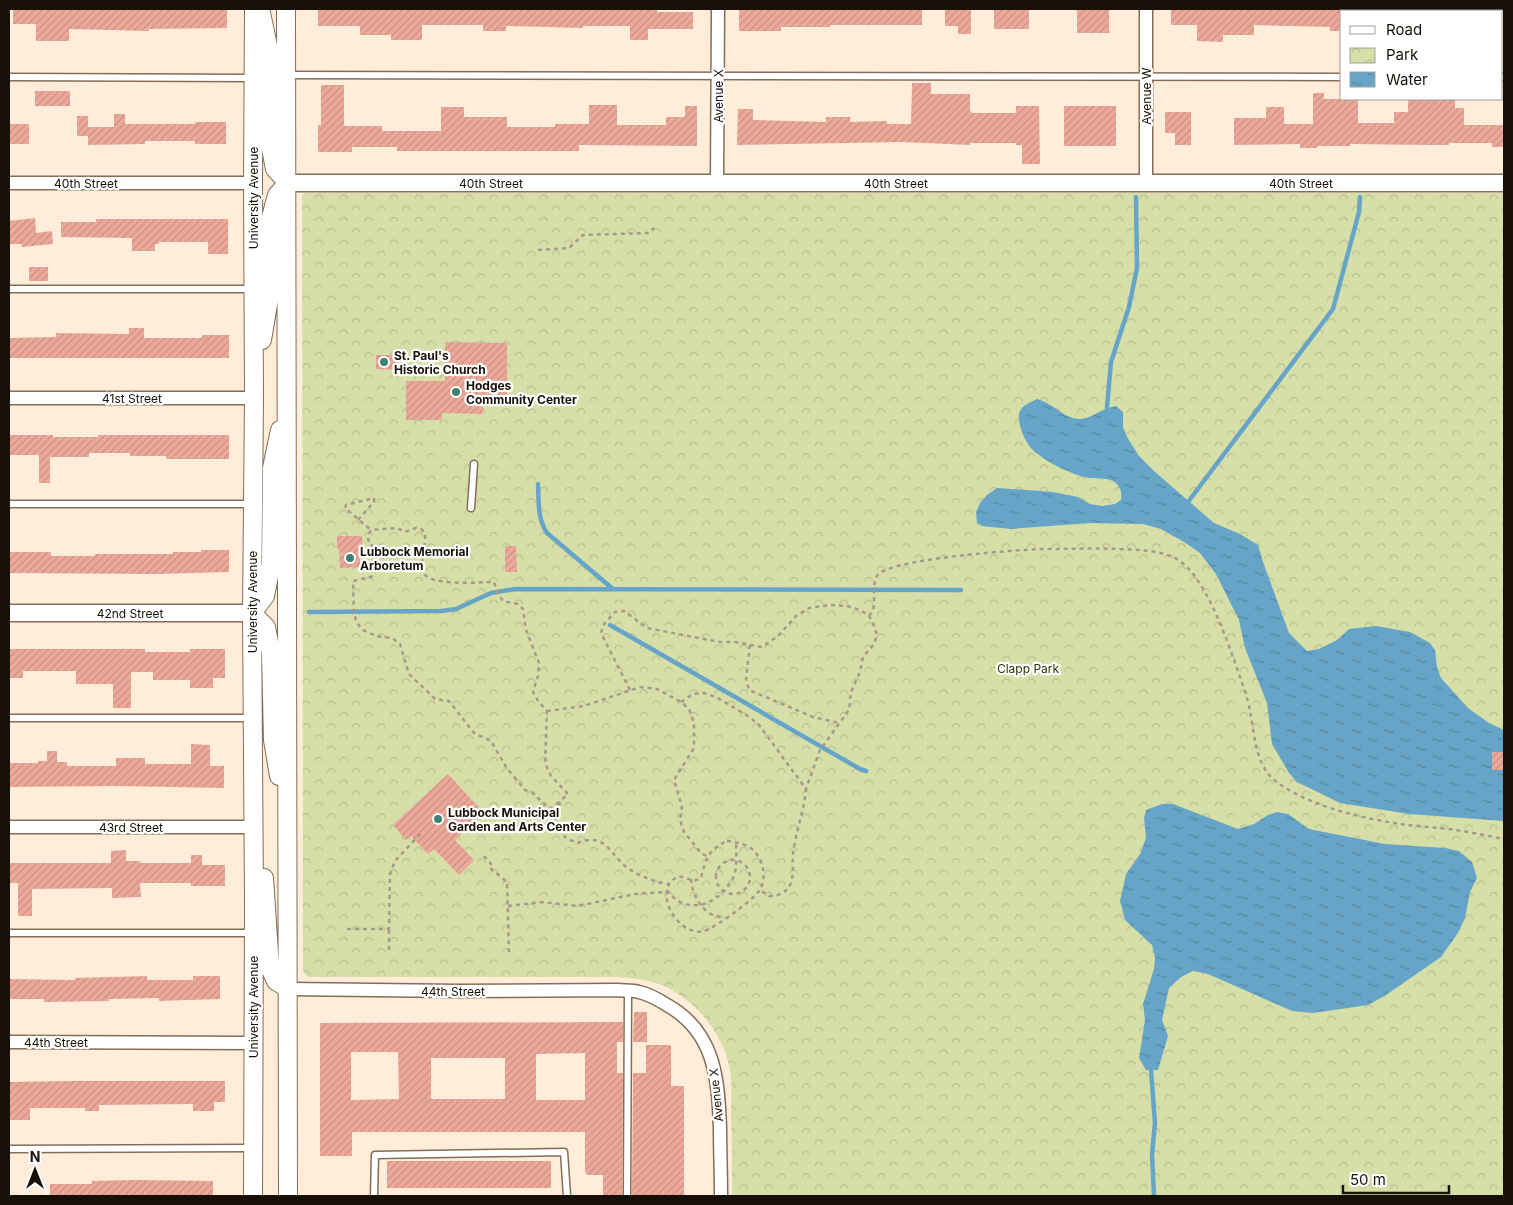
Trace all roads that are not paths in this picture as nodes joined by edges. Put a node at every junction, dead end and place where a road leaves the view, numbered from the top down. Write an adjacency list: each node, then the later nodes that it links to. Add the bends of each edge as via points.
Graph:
1 (254, 9): 11 (main road, University Avenue)
2 (260, 9): 14 (main road, via 270,55 271,148 275,169)
3 (286, 9): 6 (main road)
4 (718, 9): 7 (street, Avenue X)
5 (1146, 9): 8 (street, Avenue W)
6 (287, 75): 7 (lane); 14 (main road)
7 (718, 76): 8 (lane); 15 (street, Avenue X)
8 (1146, 76): 10 (lane); 16 (street, Avenue W)
9 (9, 77): 11 (lane)
10 (1340, 77)
11 (254, 78): 13 (main road, University Avenue)
12 (9, 183): 13 (street, 40th Street)
13 (252, 183): 19 (main road, University Avenue)
14 (288, 183): 15 (street, 40th Street); 20 (main road, via 277,195 270,221 270,292); 21 (main road)
15 (717, 183): 16 (street, 40th Street)
16 (1146, 183): 17 (street, 40th Street)
17 (1504, 183)
18 (9, 289): 19 (lane)
19 (253, 289): 20 (main road, University Avenue)
20 (254, 393): 22 (street, 41st Street); 25 (main road, University Avenue)
21 (287, 397): 28 (main road, via 272,468 271,565 265,596); 31 (main road)
22 (9, 398)
23 (474, 464): 26 (lane)
24 (9, 504): 25 (lane)
25 (253, 504): 28 (main road, University Avenue)
26 (471, 508)
27 (9, 613): 28 (street, 42nd Street)
28 (252, 613): 30 (main road, University Avenue); 31 (main road, via 266,628 271,652 273,740)
29 (9, 718): 30 (lane)
30 (252, 718): 33 (main road, University Avenue)
31 (287, 826): 36 (main road)
32 (9, 827): 33 (street, 43rd Street)
33 (253, 827): 35 (main road, University Avenue); 36 (main road, via 264,864 270,968 276,981)
34 (9, 933): 35 (lane)
35 (254, 933): 39 (main road, University Avenue)
36 (288, 989): 37 (street, 44th Street); 43 (main road)
37 (622, 990): 46 (lane); 47 (street, Avenue X, via 639,992 679,1012 706,1044 717,1079)
38 (9, 1042): 39 (street, 44th Street)
39 (252, 1042): 40 (main road, University Avenue)
40 (253, 1148): 41 (lane); 42 (main road, University Avenue)
41 (9, 1149)
42 (253, 1196)
43 (288, 1196)
44 (374, 1196): 45 (lane, via 375,1155 564,1152)
45 (567, 1196)
46 (627, 1196)
47 (721, 1196)

